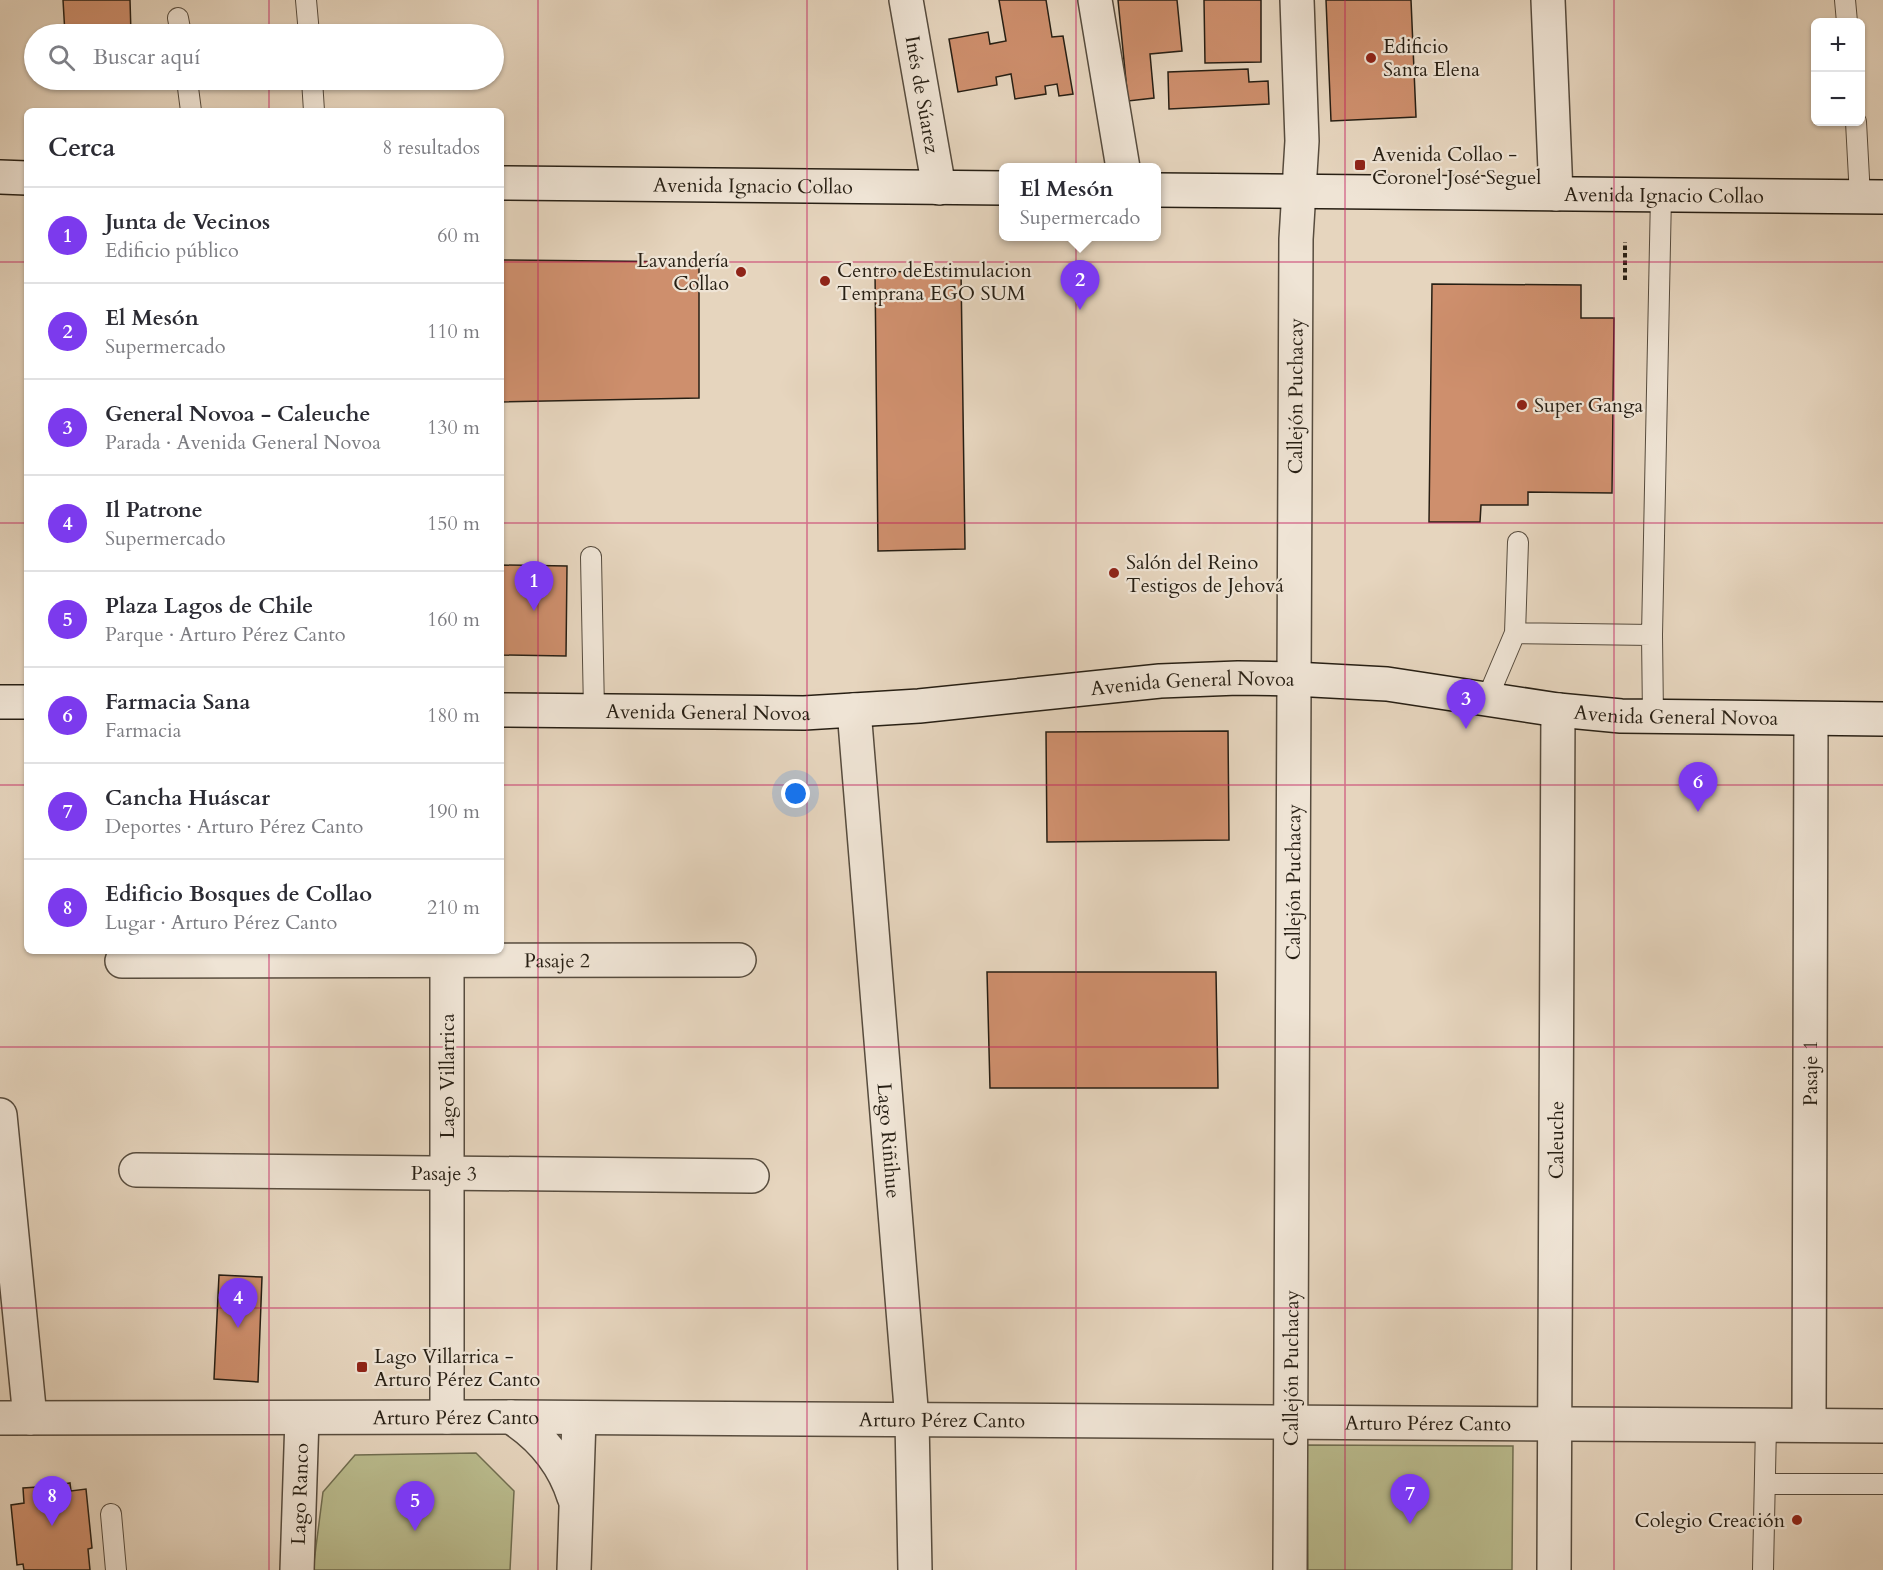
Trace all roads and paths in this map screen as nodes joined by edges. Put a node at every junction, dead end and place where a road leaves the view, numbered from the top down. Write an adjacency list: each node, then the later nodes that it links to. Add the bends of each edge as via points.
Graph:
1 (306, 0): 8 (lane)
2 (906, 0): 18 (street, Inés de Súarez)
3 (1095, 0): 14 (street)
4 (1298, 0): 21 (street, Callejón Puchacay, via 1302,141)
5 (1548, 0): 22 (street)
6 (1845, 0): 7 (lane)
7 (1847, 18)
8 (308, 24)
9 (188, 90): 11 (lane)
10 (313, 90): 12 (lane)
11 (191, 108)
12 (314, 108)
13 (1857, 126): 24 (lane)
14 (1122, 163)
15 (0, 177): 16 (street)
16 (24, 178)
17 (504, 183): 18 (street, Avenida Ignacio Collao)
18 (939, 188): 19 (street, Avenida Ignacio Collao)
19 (999, 188)
20 (1161, 190): 21 (street, Avenida Ignacio Collao)
21 (1299, 192): 22 (street, Avenida Ignacio Collao); 31 (street, Callejón Puchacay)
22 (1556, 194): 23 (street, Avenida Ignacio Collao)
23 (1661, 195): 24 (street, Avenida Ignacio Collao); 30 (lane)
24 (1871, 197)
25 (1625, 242): 26 (path)
26 (1625, 280)
27 (1518, 542): 29 (lane)
28 (591, 556): 38 (lane)
29 (1515, 633): 30 (lane); 32 (lane)
30 (1652, 635): 39 (lane)
31 (1294, 679): 32 (street, Avenida General Novoa, via 1388,684); 36 (street, Avenida General Novoa, via 1160,681); 55 (street, Callejón Puchacay)
32 (1487, 699): 37 (street, Avenida General Novoa)
33 (0, 702): 34 (street)
34 (24, 702)
35 (504, 710): 38 (street, Avenida General Novoa)
36 (854, 710): 38 (street, Avenida General Novoa, via 749,714); 54 (street, Lago Riñihue)
37 (1558, 710): 39 (street, Avenida General Novoa); 56 (street, Caleuche)
38 (594, 711)
39 (1653, 717): 40 (street, Avenida General Novoa)
40 (1811, 718): 41 (street, Avenida General Novoa); 58 (street, Pasaje 1)
41 (1883, 719)
42 (447, 956): 43 (street, Pasaje 2); 44 (street, Pasaje 2); 47 (street, Lago Villarrica)
43 (739, 960)
44 (122, 961)
45 (0, 1115): 50 (street)
46 (136, 1170): 47 (street, Pasaje 3)
47 (447, 1173): 48 (street, Pasaje 3); 49 (street, Lago Villarrica)
48 (752, 1176)
49 (447, 1417): 51 (street, Arturo Pérez Canto); 52 (street, Arturo Pérez Canto)
50 (15, 1418): 51 (street, Arturo Pérez Canto)
51 (302, 1418): 65 (street, Lago Ranco)
52 (512, 1418): 53 (street, Arturo Pérez Canto); 62 (street, via 527,1427 552,1453)
53 (579, 1418): 54 (street, Arturo Pérez Canto); 62 (street)
54 (912, 1420): 55 (street, Arturo Pérez Canto); 67 (street, Lago Riñihue)
55 (1291, 1422): 56 (street, Arturo Pérez Canto); 68 (street, Callejón Puchacay)
56 (1554, 1424): 57 (street, Arturo Pérez Canto); 69 (street, Caleuche)
57 (1766, 1425): 58 (street, Arturo Pérez Canto); 60 (lane)
58 (1809, 1425): 59 (street, Arturo Pérez Canto)
59 (1883, 1426)
60 (1765, 1484): 61 (lane); 70 (lane)
61 (1883, 1484)
62 (576, 1502): 66 (street)
63 (111, 1514): 64 (lane)
64 (116, 1570)
65 (297, 1570)
66 (574, 1570)
67 (915, 1570)
68 (1290, 1570)
69 (1554, 1570)
70 (1763, 1570)

